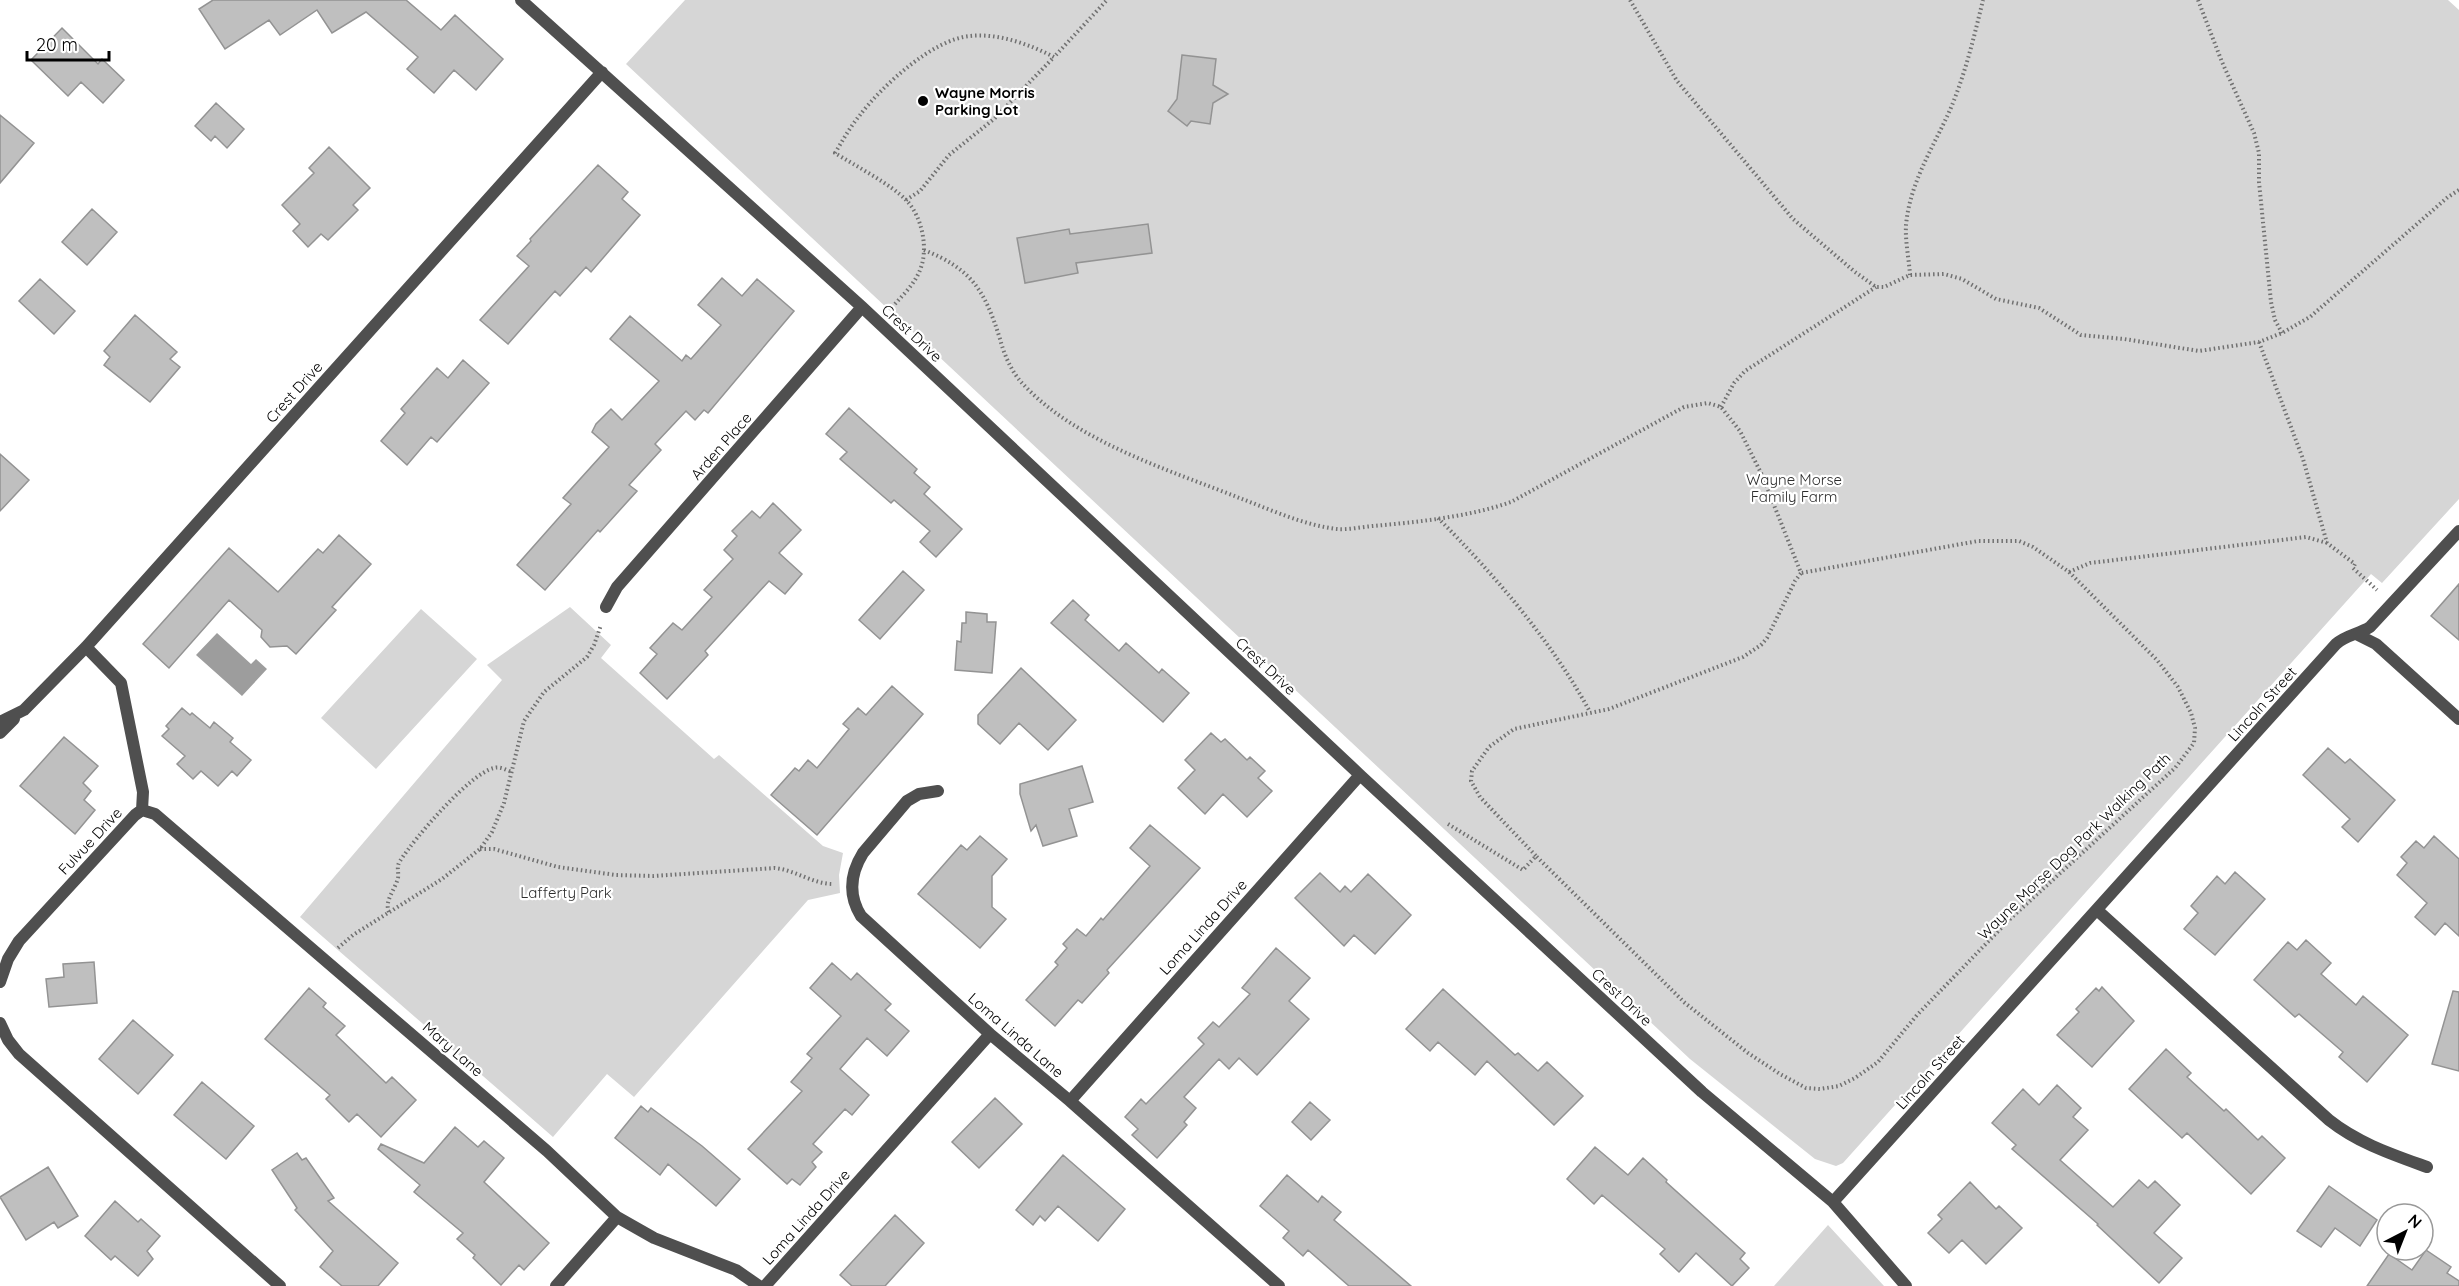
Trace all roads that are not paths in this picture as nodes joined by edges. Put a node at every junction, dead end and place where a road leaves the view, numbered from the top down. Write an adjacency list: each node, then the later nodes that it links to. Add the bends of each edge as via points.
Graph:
1 (522, 0): 2 (street, Crest Drive)
2 (602, 72): 3 (street, Crest Drive); 7 (street, Crest Drive)
3 (862, 307): 5 (street, Arden Place, via 617,587); 12 (street, Crest Drive)
4 (2459, 531): 6 (street, Lincoln Street, via 2370,627)
5 (606, 607)
6 (2356, 634): 9 (street, via 2376,644); 15 (street, Lincoln Street, via 2336,644)
7 (86, 647): 8 (street, Crest Drive); 14 (street, Fulvue Drive, via 121,683 143,792)
8 (24, 710): 10 (street, Crest Drive); 11 (street)
9 (2459, 718)
10 (0, 722)
11 (0, 733)
12 (1360, 775): 19 (street, Loma Linda Drive); 21 (street, Crest Drive, via 1702,1092)
13 (938, 791): 18 (street, Loma Linda Lane, via 918,794 907,801 863,854 852,884 856,908 870,926)
14 (142, 810): 16 (street, Fulvue Drive, via 19,941); 22 (street, Mary Lane, via 155,814 327,960)
15 (2097, 910): 20 (street, via 2328,1120 2370,1146); 21 (street, Lincoln Street)
16 (0, 982)
17 (0, 1023): 23 (street, via 19,1054)
18 (990, 1034): 19 (street, Loma Linda Lane); 26 (street, Loma Linda Drive)
19 (1070, 1101): 27 (street, Loma Linda Lane)
20 (2427, 1167)
21 (1833, 1202): 28 (street, Crest Drive)
22 (617, 1217): 24 (street); 25 (street, Mary Lane, via 654,1238 736,1270)
23 (280, 1286)
24 (556, 1286)
25 (759, 1286)
26 (765, 1286)
27 (1279, 1286)
28 (1906, 1286)

